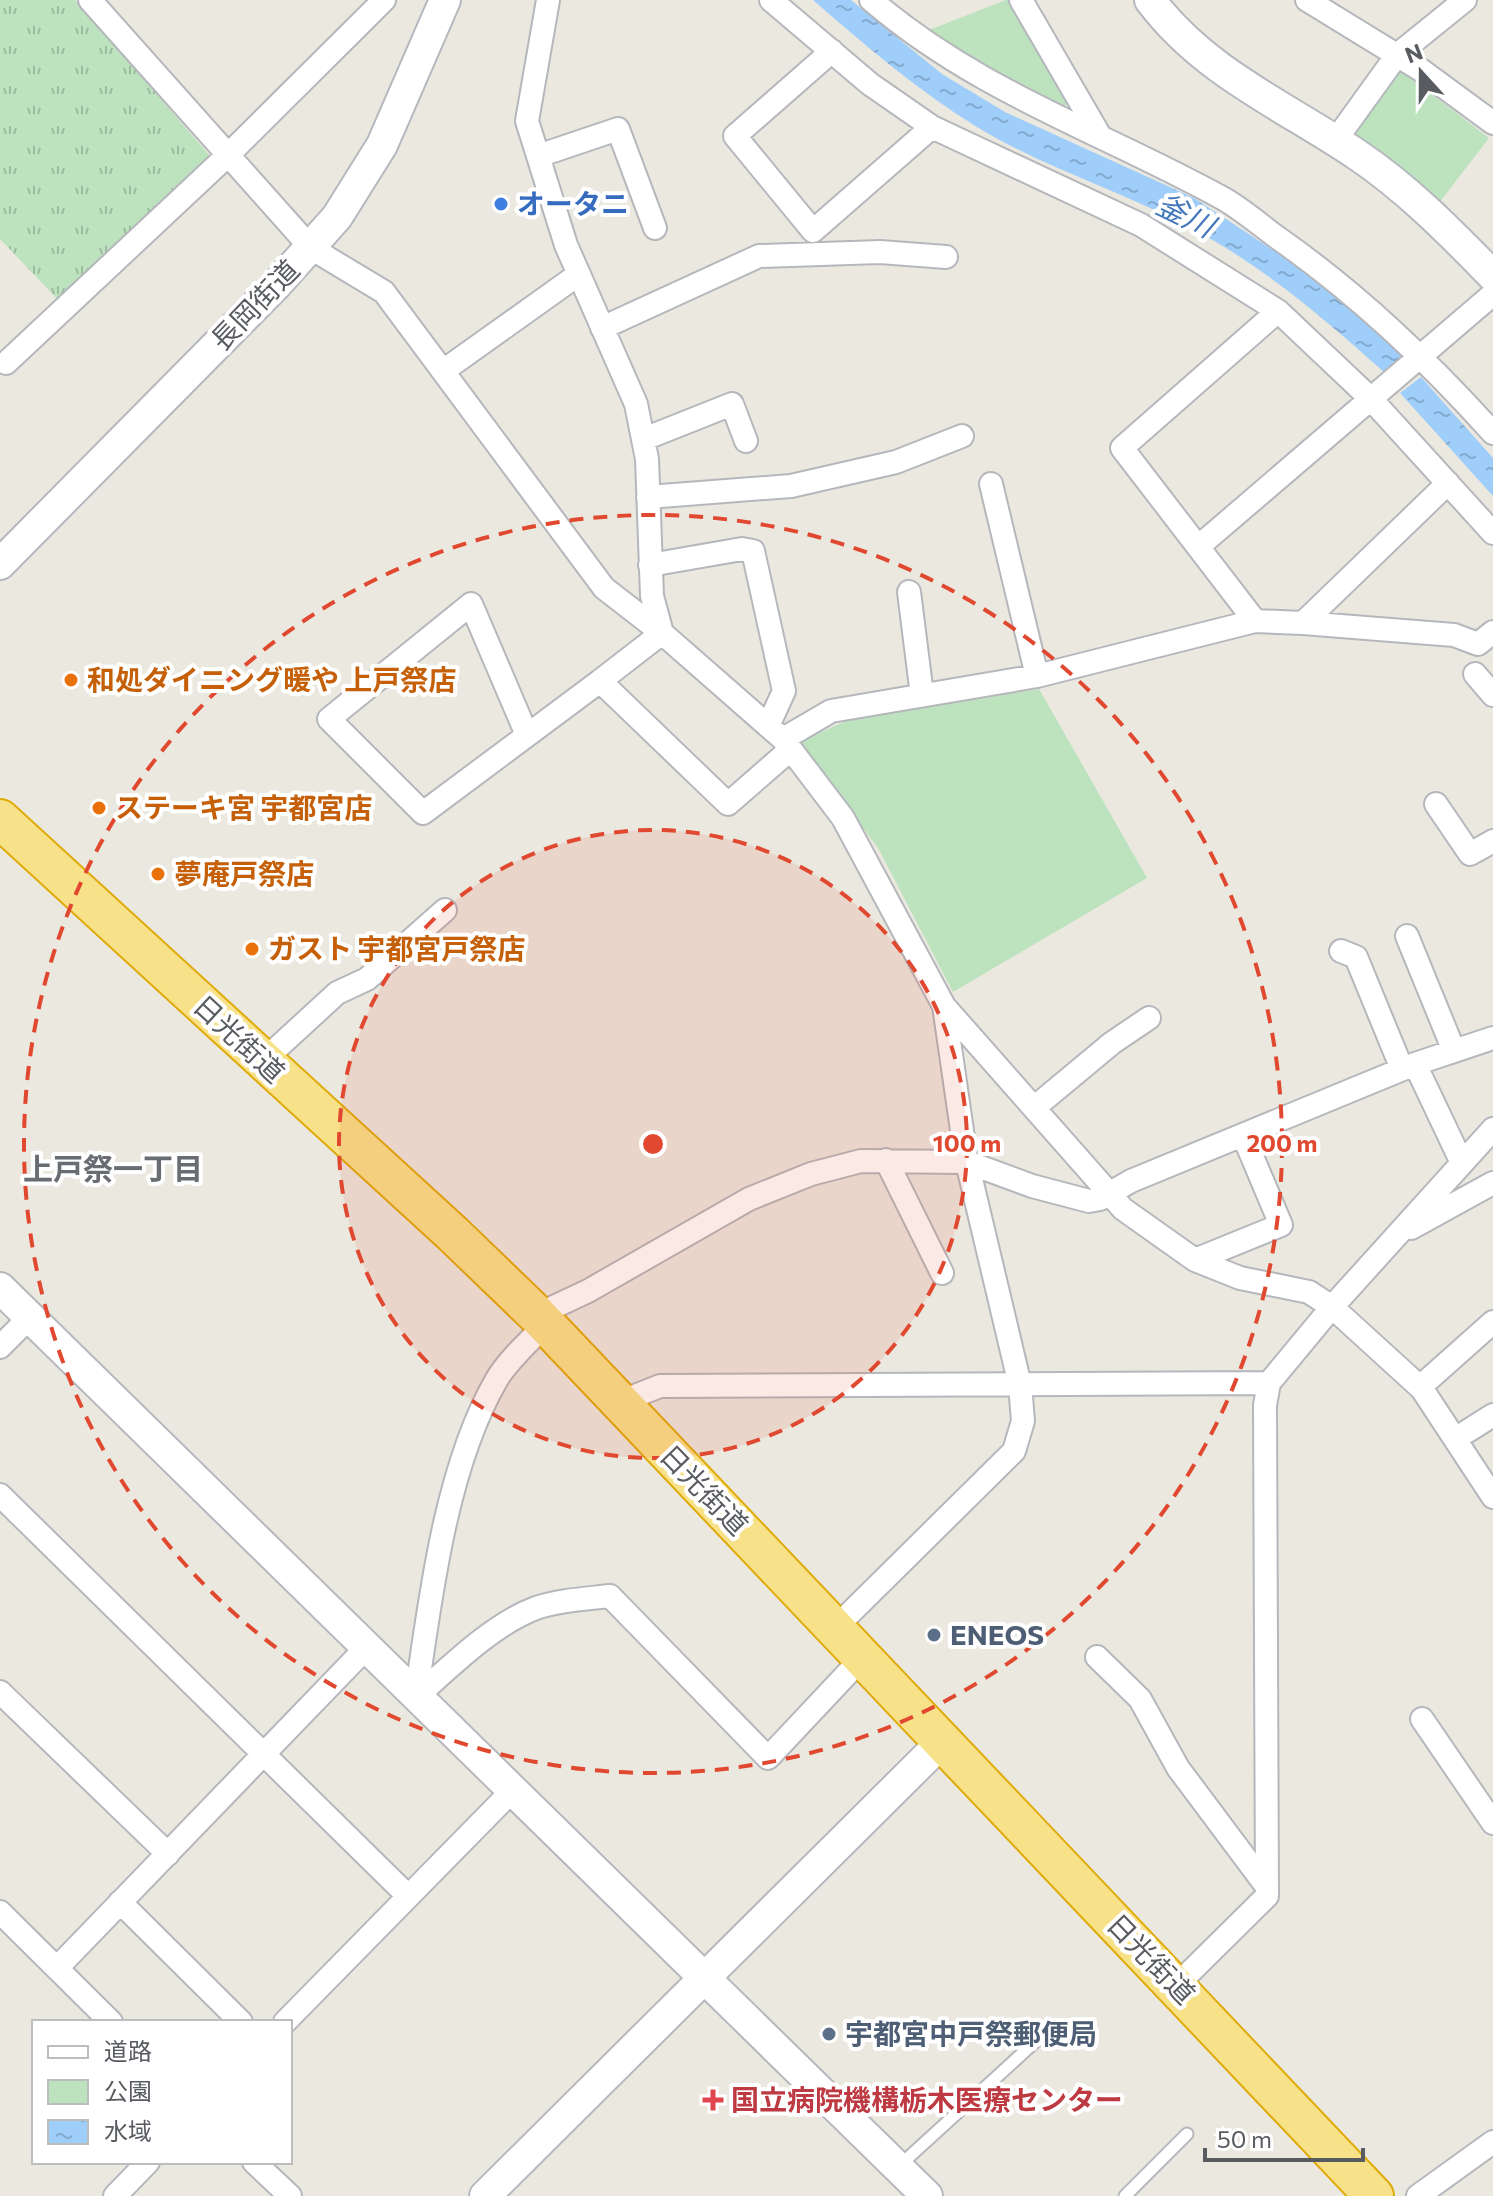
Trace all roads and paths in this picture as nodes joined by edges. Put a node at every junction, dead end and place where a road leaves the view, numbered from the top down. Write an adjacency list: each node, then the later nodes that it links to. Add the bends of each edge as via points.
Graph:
1 (90, 0): 17 (street)
2 (384, 0): 17 (street)
3 (445, 0): 20 (street, 長岡街道, via 382,145)
4 (548, 0): 18 (street, via 527,121)
5 (771, 0): 11 (street)
6 (871, 0): 15 (street, via 954,63 1035,108)
7 (1021, 0): 15 (street)
8 (1150, 0): 16 (street, via 1199,53)
9 (1307, 0): 12 (street)
10 (1465, 0): 12 (street)
11 (832, 51): 14 (street); 14 (street, via 735,136 813,231)
12 (1397, 55): 13 (street); 16 (street)
13 (1493, 123)
14 (932, 127): 25 (street, via 1141,225)
15 (1100, 136): 27 (street, via 1226,201 1335,277)
16 (1335, 141): 23 (street, via 1428,210)
17 (228, 155): 20 (street); 28 (street)
18 (538, 156): 19 (street, via 618,129); 22 (street)
19 (655, 228)
20 (311, 248): 29 (street, via 384,292); 40 (street, 長岡街道)
21 (946, 257): 26 (street, via 880,252 759,256)
22 (579, 274): 26 (street); 29 (street)
23 (1493, 276)
24 (1493, 294): 27 (street)
25 (1278, 311): 30 (street); 39 (street, via 1122,448)
26 (602, 328): 33 (street, via 636,404)
27 (1417, 357): 30 (street); 31 (street)
28 (6, 363)
29 (443, 371): 46 (street, via 604,588)
30 (1373, 395): 35 (street); 39 (street)
31 (1493, 433)
32 (962, 436): 37 (street, via 896,462 791,486)
33 (644, 439): 34 (street, via 732,404); 37 (street)
34 (746, 441)
35 (1448, 483): 38 (street); 44 (street)
36 (991, 484): 48 (street)
37 (648, 497): 41 (street)
38 (1493, 533)
39 (1198, 547): 43 (street)
40 (0, 564)
41 (650, 565): 46 (street); 53 (street, via 753,551 784,691)
42 (909, 592): 50 (street)
43 (1255, 621): 44 (street); 48 (street)
44 (1303, 623): 45 (street, via 1454,635 1478,644)
45 (1493, 632)
46 (662, 633): 49 (street); 53 (street)
47 (1475, 674): 51 (street)
48 (1037, 676): 50 (street)
49 (600, 681): 52 (street); 53 (street, via 728,804)
50 (922, 695): 53 (street, via 831,711)
51 (1493, 695)
52 (527, 735): 52 (street, via 423,813 329,719 471,604)
53 (781, 738): 60 (street, via 843,818)
54 (1436, 804): 56 (street, via 1470,854)
55 (0, 819): 64 (highway, 日光街道)
56 (1493, 841)
57 (445, 910): 64 (street, via 367,979 337,993)
58 (1407, 936): 63 (street)
59 (1341, 951): 65 (street, via 1356,957)
60 (944, 1006): 66 (street); 70 (street)
61 (1149, 1018): 66 (street)
62 (1493, 1038): 63 (street)
63 (1454, 1051): 65 (street)
64 (263, 1061): 80 (highway, 日光街道)
65 (1409, 1066): 68 (street); 71 (street)
66 (1035, 1107): 73 (street)
67 (1493, 1129): 71 (street)
68 (1243, 1135): 73 (street); 75 (street, via 1281,1225)
69 (886, 1160): 70 (street); 76 (street); 80 (street, via 849,1164 761,1194)
70 (967, 1162): 73 (street, via 1071,1198 1089,1201); 84 (street)
71 (1462, 1163): 74 (street)
72 (1493, 1183): 74 (street)
73 (1113, 1193): 75 (street, via 1123,1209)
74 (1396, 1236): 78 (street)
75 (1195, 1260): 78 (street, via 1240,1278 1309,1292)
76 (942, 1273)
77 (0, 1288): 79 (street)
78 (1332, 1307): 83 (street); 85 (street)
79 (30, 1317): 82 (street); 92 (street)
80 (541, 1320): 86 (highway, 日光街道); 96 (street, via 498,1378 471,1437 437,1554)
81 (1493, 1322): 85 (street)
82 (0, 1347)
83 (1269, 1383): 84 (street); 103 (street)
84 (1020, 1385): 86 (street, via 660,1386); 91 (street, via 1023,1421 1014,1451)
85 (1420, 1387): 88 (street)
86 (620, 1402): 91 (highway, 日光街道)
87 (1493, 1415): 88 (street)
88 (1455, 1439): 89 (street)
89 (1490, 1487)
90 (0, 1495): 99 (street)
91 (835, 1628): 93 (highway, 日光街道)
92 (366, 1648): 96 (street); 99 (street)
93 (863, 1657): 96 (street, via 768,1758 610,1596 534,1609 468,1651); 98 (highway, 日光街道)
94 (1097, 1657): 103 (street, via 1140,1699 1178,1768)
95 (0, 1692): 102 (street)
96 (416, 1697): 100 (street)
97 (1422, 1719): 101 (street)
98 (943, 1741): 108 (street); 109 (highway, 日光街道)
99 (265, 1753): 102 (street); 104 (street)
100 (512, 1791): 104 (street); 108 (street)
101 (1493, 1823)
102 (168, 1854): 105 (street)
103 (1267, 1887): 109 (street, via 1267,1896)
104 (408, 1896): 112 (street)
105 (120, 1902): 107 (street); 111 (street)
106 (0, 1912): 107 (street)
107 (57, 1968): 110 (street)
108 (704, 1977): 118 (street); 121 (street)
109 (1177, 1985): 124 (highway, 日光街道)
110 (109, 2020)
111 (239, 2020)
112 (287, 2020)
113 (1036, 2041): 118 (lane)
114 (1187, 2134): 123 (lane)
115 (1493, 2142): 125 (street)
116 (146, 2164): 119 (street)
117 (256, 2164): 120 (street)
118 (897, 2167): 122 (street)
119 (115, 2196)
120 (290, 2196)
121 (485, 2196)
122 (927, 2196)
123 (1125, 2196)
124 (1374, 2196)
125 (1418, 2196)

